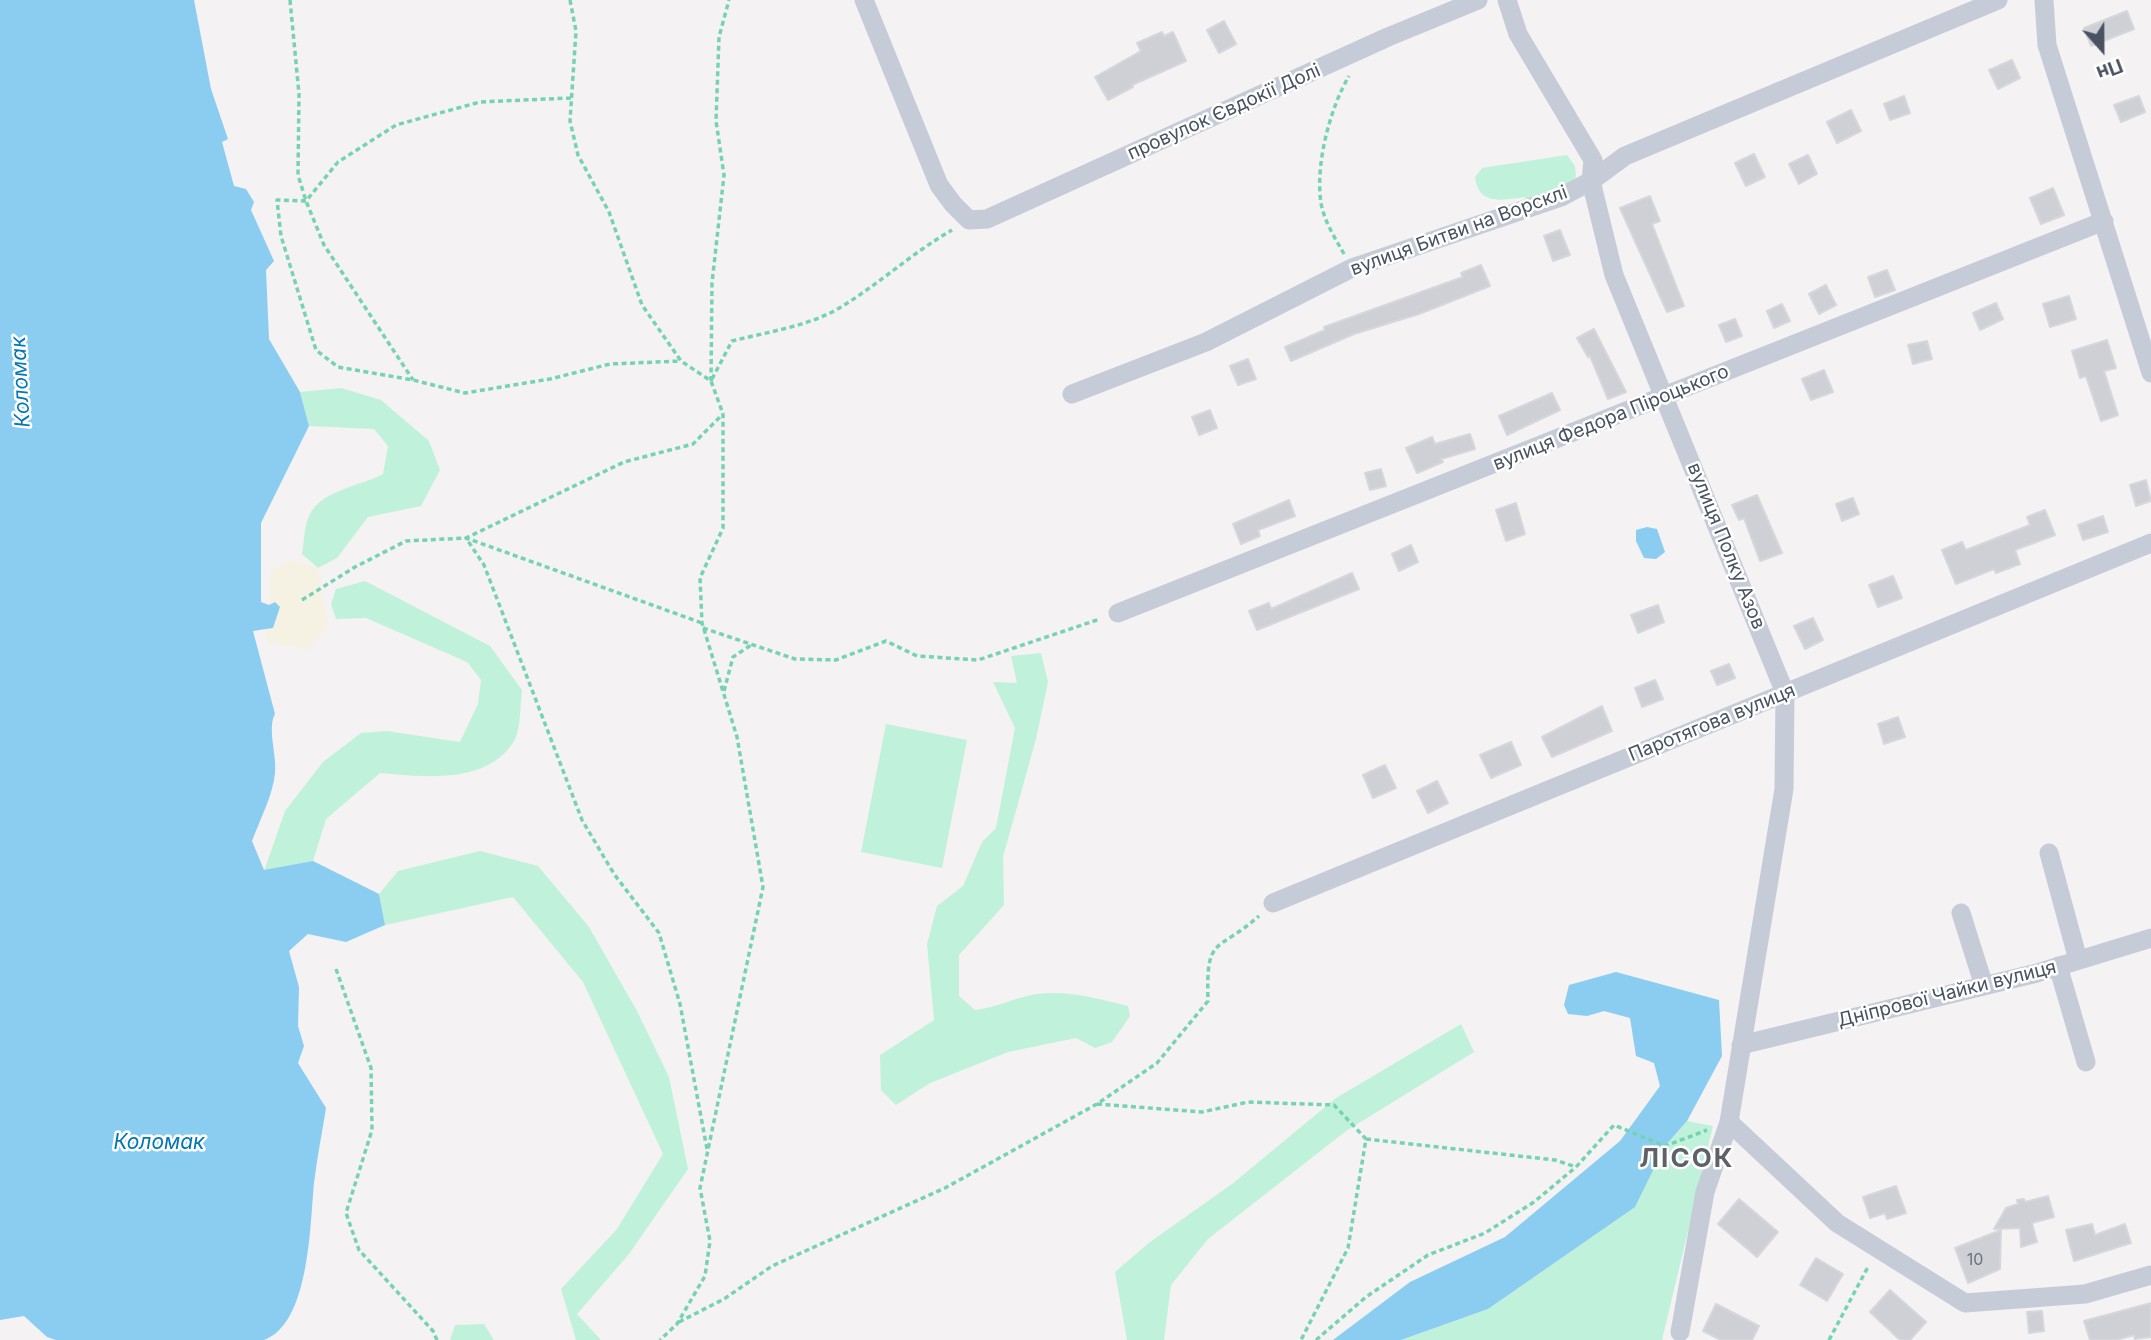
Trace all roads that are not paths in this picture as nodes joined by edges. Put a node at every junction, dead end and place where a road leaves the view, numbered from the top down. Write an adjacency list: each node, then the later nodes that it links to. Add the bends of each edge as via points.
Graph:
1 (864, 0): 2 (street, провулок Євдокії Долі, via 939,185 969,220 987,219)
2 (1478, 0)
3 (1507, 0): 6 (street, вулиця Полку Азов, via 1518,34 1593,160)
4 (1998, 0): 6 (street, вулиця Битви на Ворсклі, via 1625,156)
5 (2044, 0): 7 (street, via 2047,45)
6 (1591, 181): 9 (street, вулиця Битви на Ворсклі, via 1561,197 1352,268 1206,342); 10 (street, вулиця Полку Азов, via 1614,275)
7 (2104, 221): 8 (street); 10 (street, вулиця Федора Піроцького)
8 (2151, 373)
9 (1072, 394)
10 (1665, 398): 12 (street, вулиця Федора Піроцького); 13 (street, вулиця Полку Азов)
11 (2151, 542): 13 (street, Паротягова вулиця)
12 (1118, 613)
13 (1786, 693): 15 (street, Паротягова вулиця); 21 (street, вулиця Полку Азов, via 1784,789)
14 (2049, 853): 18 (street)
15 (1273, 903)
16 (1961, 913): 20 (street)
17 (2151, 938): 18 (street, Дніпрової Чайки вулиця)
18 (2078, 960): 19 (street, Дніпрової Чайки вулиця)
19 (2059, 966): 20 (street, Дніпрової Чайки вулиця); 22 (street)
20 (1984, 986): 21 (street, Дніпрової Чайки вулиця)
21 (1741, 1045): 23 (street, вулиця Полку Азов)
22 (2086, 1062)
23 (1729, 1122): 24 (street, via 1837,1223 1965,1303 2085,1294); 25 (street, вулиця Полку Азов, via 1705,1192)
24 (2151, 1275)
25 (1680, 1332)

